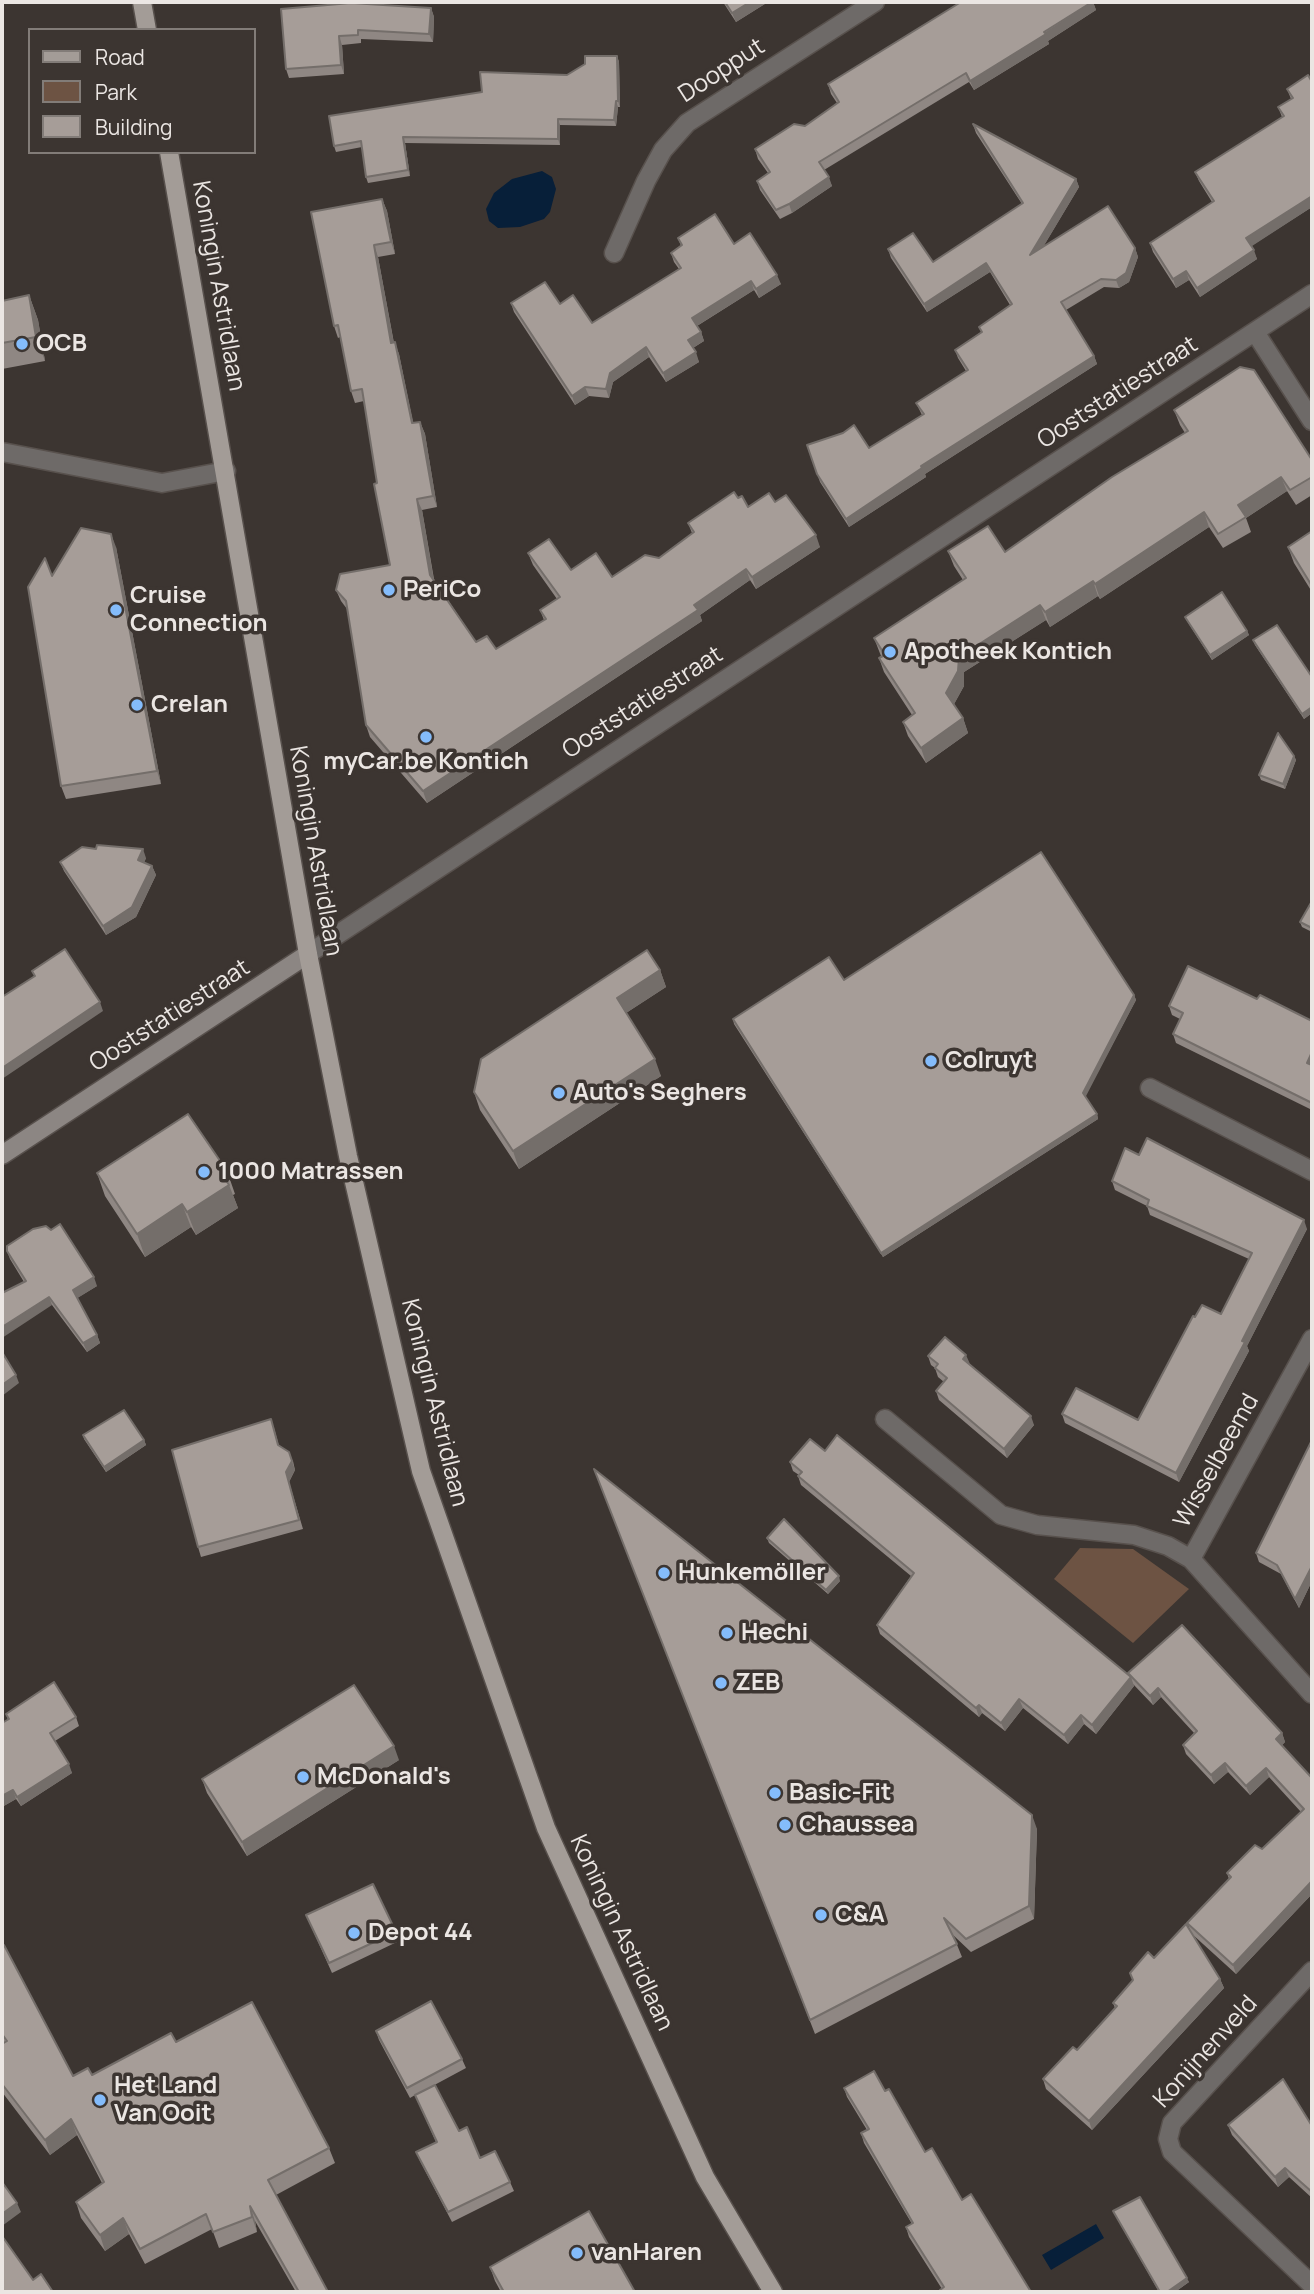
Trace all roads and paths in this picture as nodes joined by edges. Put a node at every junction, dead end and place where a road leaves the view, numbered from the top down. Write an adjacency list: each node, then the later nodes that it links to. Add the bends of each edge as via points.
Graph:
1 (142, 2): 3 (main road)
2 (875, 2): 5 (street, Doopput, via 687,123 663,150)
3 (148, 28)
4 (169, 154): 10 (main road, Koningin Astridlaan)
5 (614, 253)
6 (1312, 294): 7 (street, Ooststatiestraat)
7 (1255, 332): 8 (street); 11 (street, Ooststatiestraat)
8 (1312, 421)
9 (2, 452): 10 (street, via 162,483)
10 (226, 471): 11 (main road, Koningin Astridlaan)
11 (308, 954): 13 (street, Ooststatiestraat); 21 (main road, Koningin Astridlaan, via 348,1156 425,1484 546,1828 705,2177)
12 (1150, 1088): 14 (street)
13 (2, 1156)
14 (1312, 1171)
15 (1312, 1339): 17 (street, Wisselbeemd)
16 (885, 1419): 17 (street, via 1001,1515 1037,1525 1134,1535)
17 (1191, 1559): 18 (street, Wisselbeemd)
18 (1312, 1694)
19 (1312, 1971): 20 (street, Konijnenveld, via 1172,2123 1168,2139 1172,2152)
20 (1312, 2285)
21 (772, 2292)

